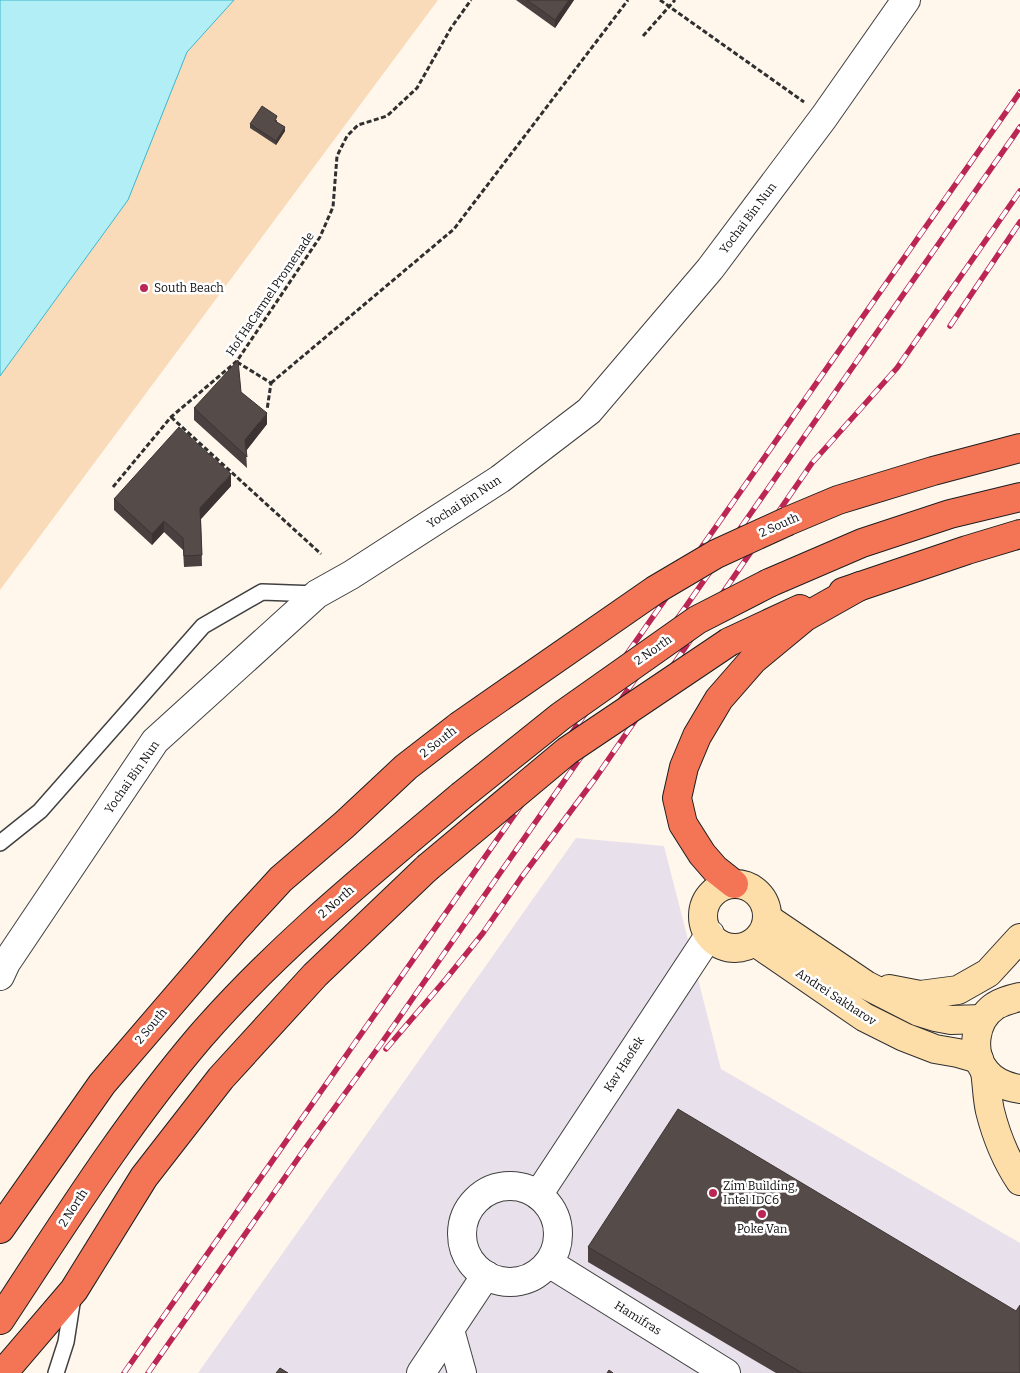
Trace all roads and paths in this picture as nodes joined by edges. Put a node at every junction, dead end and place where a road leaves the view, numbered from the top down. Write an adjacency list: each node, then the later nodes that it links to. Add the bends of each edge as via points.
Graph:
1 (471, 0): 9 (path, Hof HaCarmel Promenade, via 417,88 387,116 358,125 347,136 337,156 333,206 320,238)
2 (628, 0): 10 (path, via 454,229)
3 (660, 0): 6 (path)
4 (675, 0): 6 (path)
5 (906, 0): 8 (street, Yochai Bin Nun)
6 (670, 7): 7 (path); 8 (path)
7 (644, 36)
8 (824, 117): 19 (street, Yochai Bin Nun, via 710,269 588,411 500,479)
9 (237, 362): 10 (path); 12 (path, Hof HaCarmel Promenade)
10 (271, 383): 11 (path)
11 (267, 410)
12 (171, 417): 14 (path, Hof HaCarmel Promenade); 17 (path)
13 (1020, 448): 35 (highway, 2 South, bridge, via 847,497 716,554 655,590 459,726 406,767 281,879 236,928 102,1084)
14 (114, 487)
15 (1020, 497): 39 (highway, 2 North, bridge, via 950,514 862,543 769,583 697,620 562,716 461,796 331,906 264,968 202,1035 160,1085 100,1168)
16 (1020, 534): 18 (highway)
17 (322, 554)
18 (860, 586): 21 (highway, via 806,617 753,660 719,699 697,736 684,767 677,798 683,824 702,854); 38 (highway, bridge, via 729,642 567,751 427,868 315,975 221,1078 144,1177)
19 (318, 594): 20 (lane, via 262,592 203,626 40,811); 27 (street, Yochai Bin Nun, via 155,741)
20 (0, 843)
21 (734, 884): 22 (street, via 744,885 761,897); 23 (street, via 716,890 705,906 705,926)
22 (767, 918): 25 (street, via 765,928); 28 (street)
23 (710, 934): 25 (street, via 732,947); 34 (street, Kav Haofek)
24 (1020, 938): 28 (street, via 988,972 958,990 920,995)
25 (755, 942): 31 (street, Andrei Sakharov, via 864,1018 904,1037 935,1049 958,1053)
26 (1020, 962): 30 (street)
27 (2, 966)
28 (866, 985): 30 (street, via 918,1012 935,1017 951,1020)
29 (1020, 997): 30 (street, via 1006,1000)
30 (988, 1013): 31 (street, via 977,1032 976,1046)
31 (982, 1065): 32 (street, via 996,1081 1009,1088); 33 (street, via 990,1111)
32 (1020, 1089)
33 (1020, 1181)
34 (538, 1195): 36 (street, via 549,1205 558,1226 556,1249); 37 (street, via 525,1188 494,1188 480,1196 470,1208 462,1237 474,1265)
35 (0, 1229)
36 (549, 1263): 37 (street, via 539,1273 520,1281 499,1280); 45 (street, Hamifras)
37 (486, 1275): 40 (street)
38 (74, 1290): 41 (highway); 42 (lane, via 66,1342)
39 (0, 1320)
40 (450, 1330): 43 (street); 44 (street)
41 (3, 1373)
42 (56, 1373)
43 (421, 1373)
44 (462, 1373)
45 (726, 1373)

